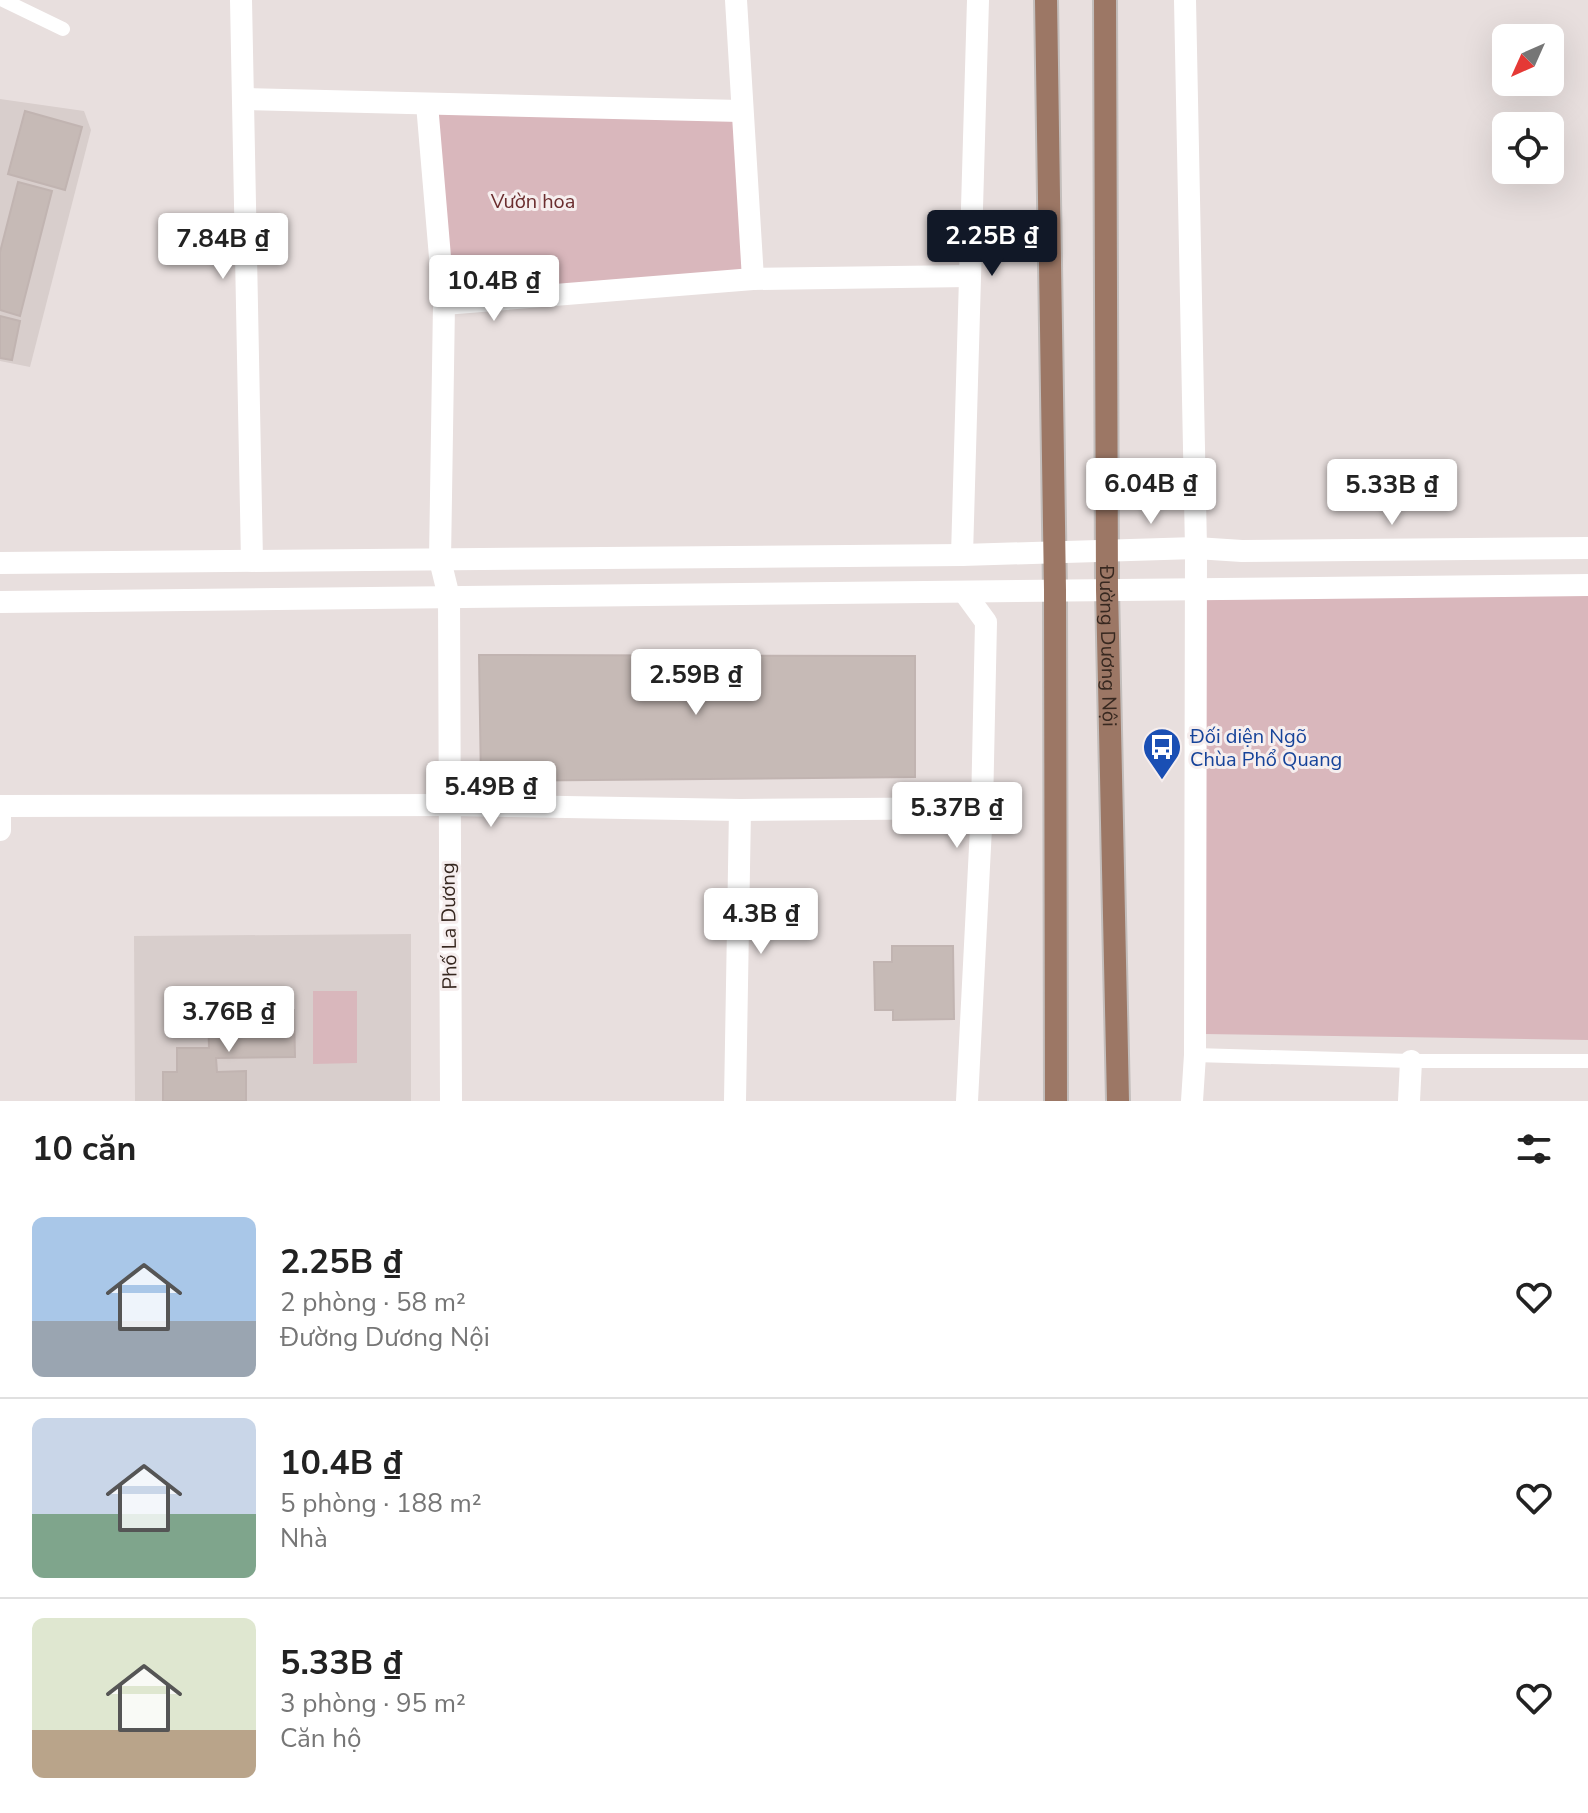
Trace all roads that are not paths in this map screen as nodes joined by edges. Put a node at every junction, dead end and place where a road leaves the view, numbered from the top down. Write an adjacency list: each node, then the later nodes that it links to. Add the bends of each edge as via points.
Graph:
1 (3, 0): 8 (lane)
2 (241, 0): 9 (street)
3 (736, 0): 11 (street)
4 (978, 0): 12 (street)
5 (1046, 0): 18 (main road)
6 (1105, 0): 17 (main road, Đường Dương Nội)
7 (1185, 0): 15 (street)
8 (63, 29)
9 (243, 99): 10 (street); 21 (street)
10 (427, 104): 11 (street); 14 (street, Phố La Dương)
11 (740, 111): 13 (street)
12 (969, 276): 13 (street); 19 (street)
13 (753, 279): 14 (street)
14 (444, 304): 20 (street, Phố La Dương)
15 (1196, 548): 16 (street); 17 (street); 26 (street)
16 (1588, 548)
17 (1107, 551): 18 (street); 25 (main road, Đường Dương Nội)
18 (1054, 552): 19 (street); 24 (main road)
19 (962, 555): 20 (street)
20 (440, 560): 21 (street); 28 (street, Phố La Dương)
21 (252, 561): 22 (street)
22 (0, 563)
23 (1588, 585): 26 (street)
24 (1055, 590): 25 (street); 27 (street); 41 (main road)
25 (1107, 590): 26 (street); 42 (main road, Đường Dương Nội)
26 (1196, 591): 35 (street)
27 (964, 592): 28 (street); 32 (street, via 986,622)
28 (449, 597): 29 (street); 30 (street, Phố La Dương)
29 (0, 602)
30 (447, 805): 31 (street); 33 (street); 38 (street, Phố La Dương)
31 (0, 806): 34 (street)
32 (982, 808): 33 (street); 40 (street)
33 (740, 810): 39 (street)
34 (0, 830)
35 (1195, 1055): 36 (lane); 43 (street)
36 (1411, 1061): 37 (lane); 44 (street)
37 (1588, 1061)
38 (451, 1101)
39 (735, 1101)
40 (967, 1101)
41 (1056, 1101)
42 (1118, 1101)
43 (1192, 1101)
44 (1409, 1101)

